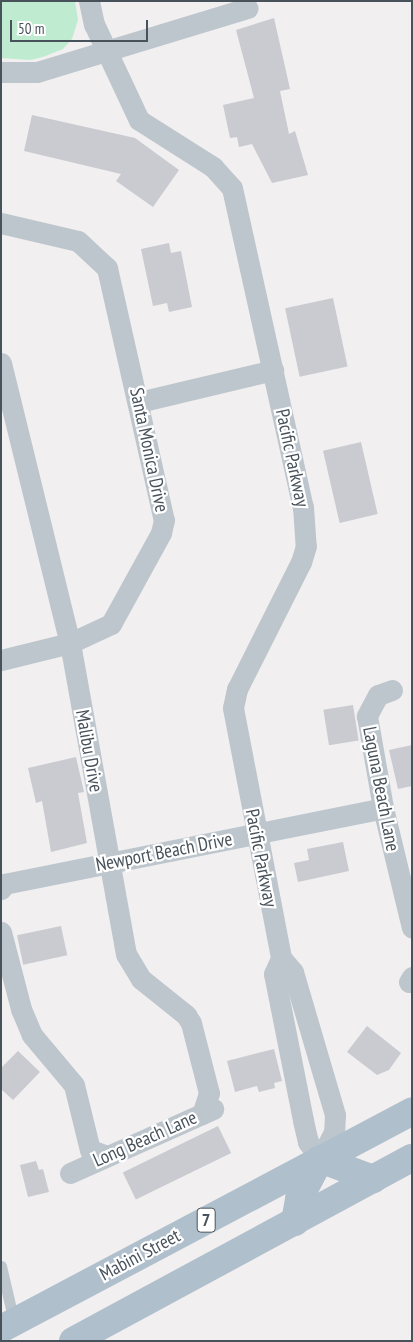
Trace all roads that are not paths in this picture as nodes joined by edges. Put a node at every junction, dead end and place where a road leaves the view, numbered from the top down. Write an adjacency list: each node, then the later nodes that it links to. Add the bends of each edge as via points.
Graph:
1 (89, 1): 3 (street, Pacific Parkway, via 94,24)
2 (248, 8): 3 (street)
3 (105, 49): 4 (street, via 37,72); 7 (street, Pacific Parkway, via 139,120 213,167 232,188)
4 (1, 72)
5 (1, 223): 8 (street, Santa Monica Drive, via 78,242 107,268)
6 (1, 363): 9 (street, Malibu Drive)
7 (274, 370): 8 (street); 13 (street, Pacific Parkway, via 303,507 306,546 234,699 235,721)
8 (138, 402): 9 (street, Santa Monica Drive, via 164,520 161,533 118,616 111,624)
9 (70, 643): 10 (street, Santa Monica Drive); 14 (street, Malibu Drive)
10 (1, 660)
11 (392, 690): 12 (street, Laguna Beach Lane, via 378,695 366,716)
12 (383, 808): 13 (street, Newport Beach Drive); 16 (street, Laguna Beach Lane)
13 (257, 834): 14 (street, Newport Beach Drive); 18 (street, Pacific Parkway)
14 (108, 863): 15 (street, Newport Beach Drive); 21 (street, Malibu Drive, via 126,954 140,979 186,1015 191,1024 210,1093)
15 (3, 886)
16 (412, 928)
17 (1, 932): 23 (street, via 21,1009 32,1035 74,1085 90,1150)
18 (281, 958): 19 (street, Pacific Parkway, via 293,972); 20 (street, Pacific Parkway, via 274,974)
19 (322, 1074): 20 (street); 25 (street, Pacific Parkway, via 335,1115 334,1132)
20 (295, 1080): 25 (street, Pacific Parkway, via 308,1142)
21 (211, 1110): 23 (street, Long Beach Lane)
22 (412, 1111): 25 (main road, Mabini Street / 7)
23 (107, 1156): 26 (street, Long Beach Lane)
24 (412, 1158): 27 (main road, 7)
25 (320, 1159): 27 (main road); 28 (main road, via 299,1199); 30 (main road, Mabini Street / 7)
26 (70, 1173)
27 (373, 1179): 28 (main road, 7)
28 (295, 1222): 31 (main road, 7)
29 (1, 1266): 30 (lane)
30 (8, 1325)
31 (73, 1341)

